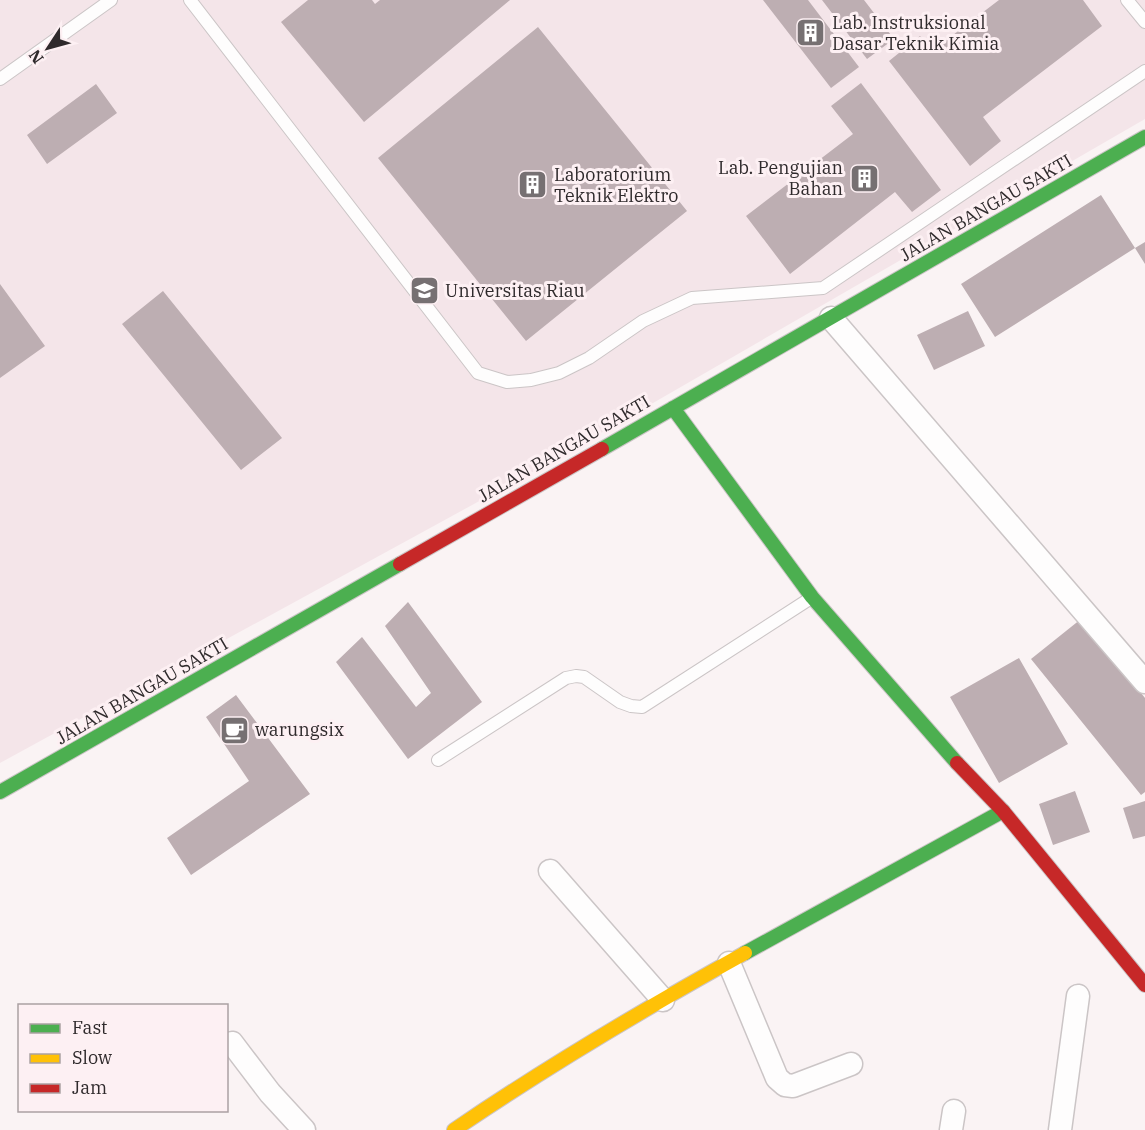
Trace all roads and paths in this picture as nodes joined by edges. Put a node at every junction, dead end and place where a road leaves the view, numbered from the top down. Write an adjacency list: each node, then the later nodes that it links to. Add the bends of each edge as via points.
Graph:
1 (111, 0): 6 (lane)
2 (190, 0): 5 (lane, via 478,373 507,382 559,373 644,321 692,298 823,288)
3 (1127, 0): 4 (lane)
4 (1145, 22)
5 (1145, 71)
6 (0, 79)
7 (1145, 137): 8 (street, JALAN BANGAU SAKTI)
8 (831, 318): 9 (street, JALAN BANGAU SAKTI); 11 (street)
9 (673, 408): 10 (street); 13 (street, JALAN BANGAU SAKTI)
10 (812, 597): 12 (lane, via 642,707 620,702 584,677 566,678); 14 (street)
11 (1145, 682)
12 (438, 760)
13 (0, 792)
14 (1003, 811): 16 (street); 17 (street)
15 (550, 871): 19 (street)
16 (729, 963): 19 (street); 21 (street, via 781,1082 793,1086)
17 (1145, 985)
18 (1078, 996): 24 (street)
19 (663, 1000): 23 (street)
20 (232, 1043): 22 (street)
21 (850, 1065)
22 (304, 1130)
23 (454, 1130)
24 (1060, 1130)

